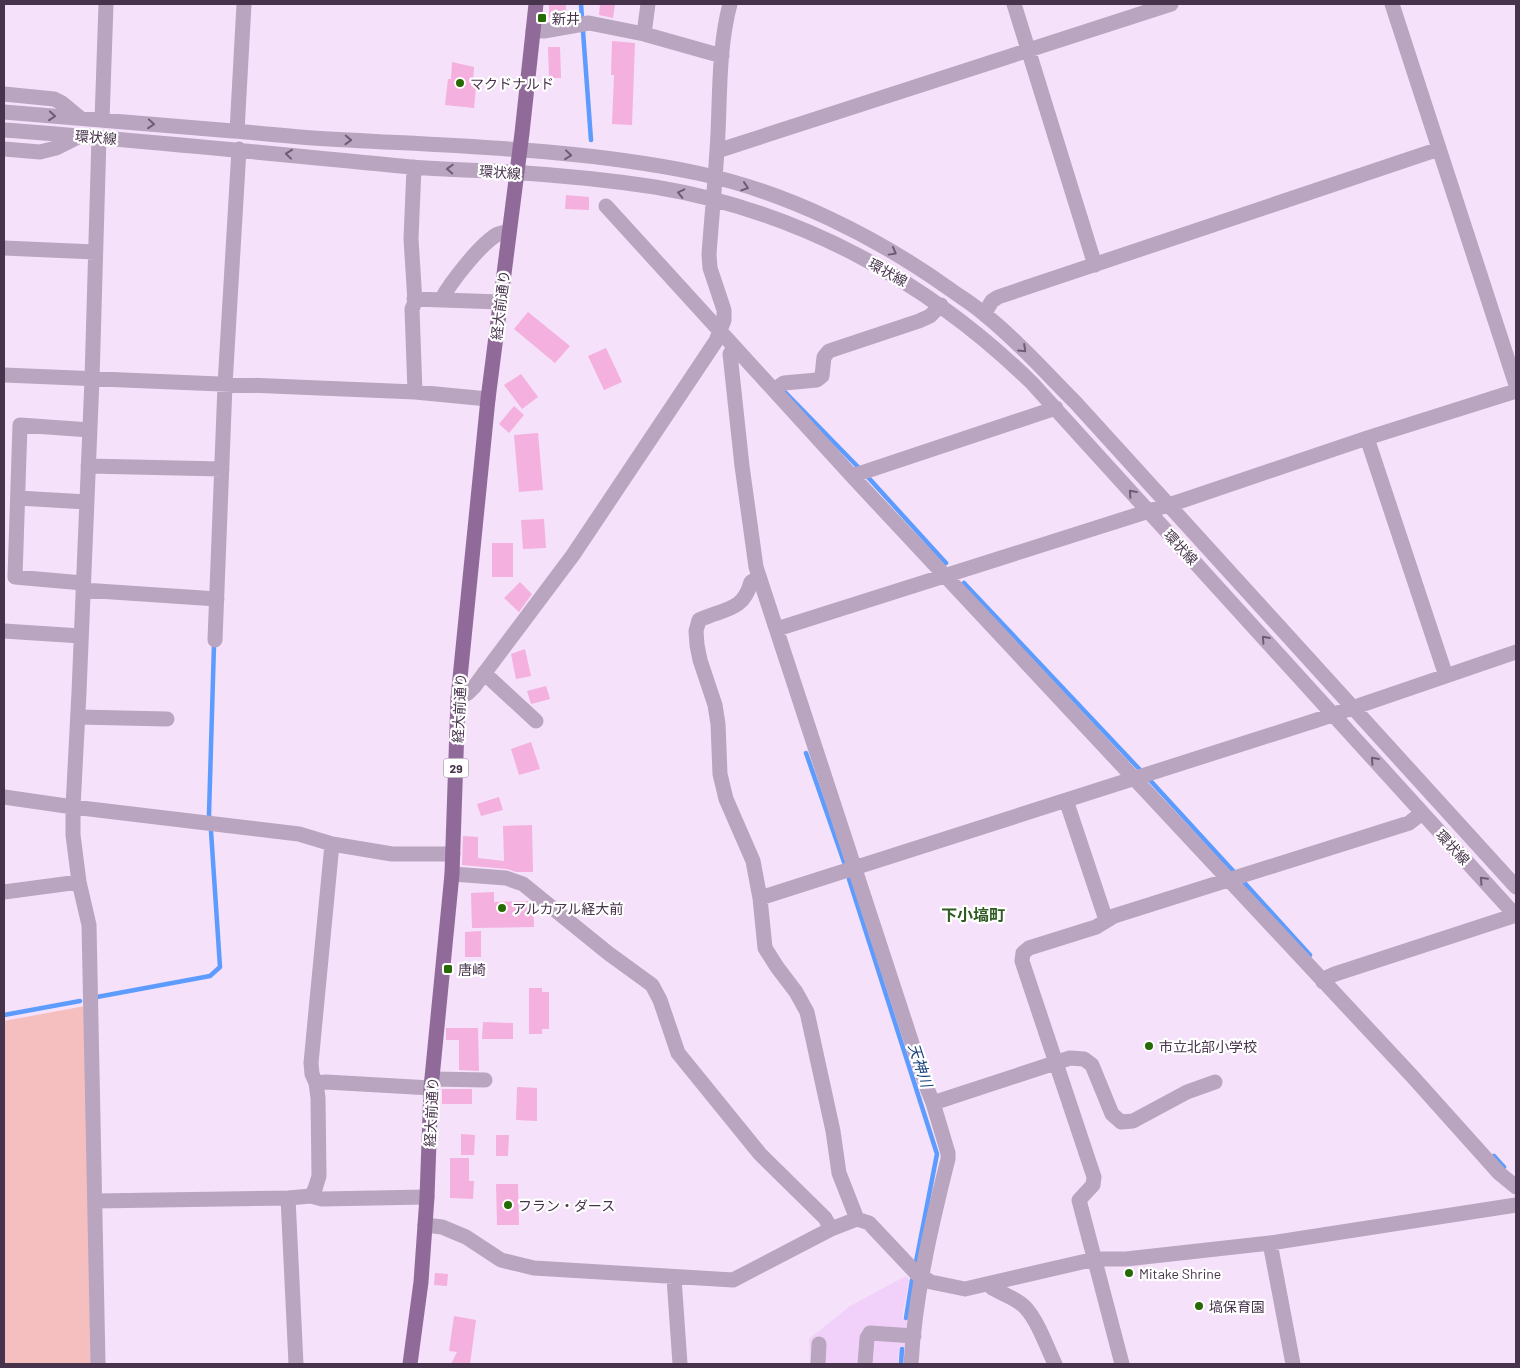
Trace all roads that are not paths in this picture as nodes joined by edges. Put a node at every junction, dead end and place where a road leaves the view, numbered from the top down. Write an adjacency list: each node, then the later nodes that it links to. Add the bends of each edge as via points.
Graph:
1 (106, 4): 16 (street)
2 (244, 4): 18 (street)
3 (536, 4): 9 (main road, 29)
4 (648, 4): 10 (street)
5 (730, 4): 12 (street)
6 (1014, 4): 11 (street)
7 (1172, 4): 11 (street)
8 (1392, 4): 22 (street)
9 (533, 31): 10 (street, via 590,23); 24 (main road, 29)
10 (644, 34): 12 (street)
11 (1029, 50): 25 (street); 34 (street)
12 (722, 56): 25 (street)
13 (4, 94): 15 (street, via 54,99)
14 (4, 112): 15 (street, 環状線, one-way to 15)
15 (80, 118): 16 (street, 環状線)
16 (102, 120): 18 (street, 環状線, one-way to 18)
17 (4, 130): 19 (street, 環状線)
18 (237, 131): 24 (street, 環状線, one-way to 24)
19 (80, 136): 20 (street, 環状線); 21 (street, via 40,152)
20 (99, 137): 23 (street, 環状線); 33 (street)
21 (4, 149)
22 (1439, 149): 34 (street); 45 (street)
23 (239, 150): 26 (street, 環状線, one-way to 23); 44 (street)
24 (520, 150): 27 (main road, 29); 28 (street, 環状線, one-way to 28, via 620,160)
25 (717, 151): 28 (street)
26 (414, 167): 27 (street, 環状線, one-way to 26); 35 (street)
27 (516, 172): 29 (street, 環状線, one-way to 27, via 656,188); 31 (main road, 経大前通り / 29)
28 (714, 177): 29 (street); 39 (street, 環状線, one-way to 39, via 786,200 861,235 900,256)
29 (713, 200): 38 (street, 環状線, via 778,220 826,240 885,270); 40 (street, via 709,254 710,268 724,310)
30 (606, 206): 40 (street)
31 (509, 231): 36 (street, via 498,234 484,245); 37 (main road, 経大前通り / 29)
32 (4, 248): 33 (street)
33 (95, 252): 43 (street)
34 (1095, 265): 39 (street, via 998,297)
35 (414, 300): 36 (street); 48 (street)
36 (441, 300): 37 (street)
37 (501, 302): 49 (main road, 経大前通り / 29)
38 (941, 305): 46 (street, via 919,321 829,351 824,357 822,376 818,380 784,383); 50 (street, 環状線, via 1005,357)
39 (984, 314): 58 (street, 環状線, one-way to 58, via 1075,402)
40 (720, 332): 41 (street); 69 (street, via 573,555)
41 (734, 347): 46 (street); 61 (street, via 730,354 742,466)
42 (4, 375): 43 (street)
43 (92, 378): 44 (street); 51 (street)
44 (225, 385): 48 (street); 54 (street)
45 (1516, 385)
46 (774, 390): 55 (street)
47 (1516, 391): 52 (street)
48 (415, 392): 49 (street)
49 (488, 398): 71 (main road, 経大前通り / 29)
50 (1056, 408): 55 (street); 59 (street, 環状線, one-way to 50)
51 (90, 430): 53 (street); 56 (street, via 20,425)
52 (1367, 438): 58 (street); 70 (street)
53 (88, 466): 54 (street); 57 (street)
54 (222, 468): 63 (street)
55 (852, 476): 60 (street)
56 (18, 498): 57 (street); 62 (street, via 15,577)
57 (87, 502): 62 (street)
58 (1168, 504): 59 (street); 72 (street, 環状線)
59 (1148, 511): 60 (street); 73 (street, 環状線, one-way to 59)
60 (946, 576): 64 (street); 77 (street)
61 (759, 577): 64 (street); 90 (street, via 751,582 745,599 738,606 700,620 696,631 700,660 715,705 720,774 726,800 752,861)
62 (83, 587): 63 (street); 66 (street)
63 (216, 599): 67 (street)
64 (777, 629): 84 (street)
65 (4, 631): 66 (street)
66 (81, 636): 74 (street)
67 (215, 640)
68 (1516, 652): 70 (street)
69 (484, 674): 71 (street, via 468,693); 76 (street)
70 (1446, 676): 72 (street)
71 (458, 698): 83 (main road, 経大前通り / 29)
72 (1352, 708): 73 (street); 88 (street, 環状線)
73 (1332, 714): 77 (street); 81 (street, 環状線, one-way to 73)
74 (78, 717): 75 (street); 80 (street)
75 (167, 719)
76 (536, 721)
77 (1134, 778): 79 (street); 86 (street)
78 (4, 797): 80 (street)
79 (1066, 800): 84 (street); 92 (street)
80 (73, 807): 82 (street, via 299,834); 87 (street)
81 (1422, 813): 86 (street, via 1409,823); 91 (street, 環状線, one-way to 81)
82 (332, 844): 83 (street, via 392,854); 97 (street, via 311,1063)
83 (453, 854): 85 (main road, 経大前通り / 29)
84 (856, 868): 90 (street); 99 (street)
85 (452, 874): 98 (main road, 経大前通り / 29); 108 (street, via 506,878 523,884 652,985 678,1053 760,1154 825,1218)
86 (1230, 881): 92 (street); 93 (street)
87 (79, 882): 89 (street); 104 (street, via 90,934)
88 (1516, 887)
89 (4, 892)
90 (760, 898): 106 (street, via 765,948 807,1012 839,1173)
91 (1516, 915): 93 (street, via 1335,974)
92 (1107, 919): 94 (street, via 1096,927 1022,953)
93 (1323, 982): 100 (street, via 1498,1173)
94 (1057, 1063): 96 (street, via 1070,1058 1084,1058 1092,1065 1112,1114 1121,1122 1133,1121 1187,1092); 99 (street); 110 (street, via 1094,1177 1093,1185 1079,1200)
95 (485, 1080): 98 (street)
96 (1215, 1082)
97 (316, 1083): 98 (street); 101 (street, via 319,1176)
98 (432, 1083): 102 (main road, 経大前通り / 29)
99 (933, 1103): 111 (street, via 948,1159)
100 (1515, 1182)
101 (311, 1196): 102 (street, via 322,1200); 103 (street)
102 (427, 1197): 107 (main road, 経大前通り / 29)
103 (288, 1198): 104 (street); 117 (street)
104 (96, 1200): 116 (street)
105 (1516, 1205): 109 (street)
106 (857, 1218): 108 (street); 111 (street, via 869,1223)
107 (425, 1225): 112 (street, via 442,1227 466,1237 501,1260 515,1264); 118 (main road, 経大前通り / 29)
108 (831, 1229): 112 (street, via 733,1280)
109 (1270, 1243): 110 (street, via 1126,1259); 125 (street)
110 (1094, 1259): 113 (street); 124 (street)
111 (922, 1277): 113 (street, via 966,1289); 114 (street)
112 (674, 1278): 119 (street)
113 (990, 1284): 123 (street, via 1020,1303 1032,1316)
114 (914, 1336): 121 (street, via 870,1333); 122 (street)
115 (819, 1344): 120 (street)
116 (98, 1364)
117 (296, 1364)
118 (410, 1364)
119 (680, 1364)
120 (818, 1364)
121 (865, 1364)
122 (911, 1364)
123 (1055, 1364)
124 (1122, 1364)
125 (1293, 1364)

